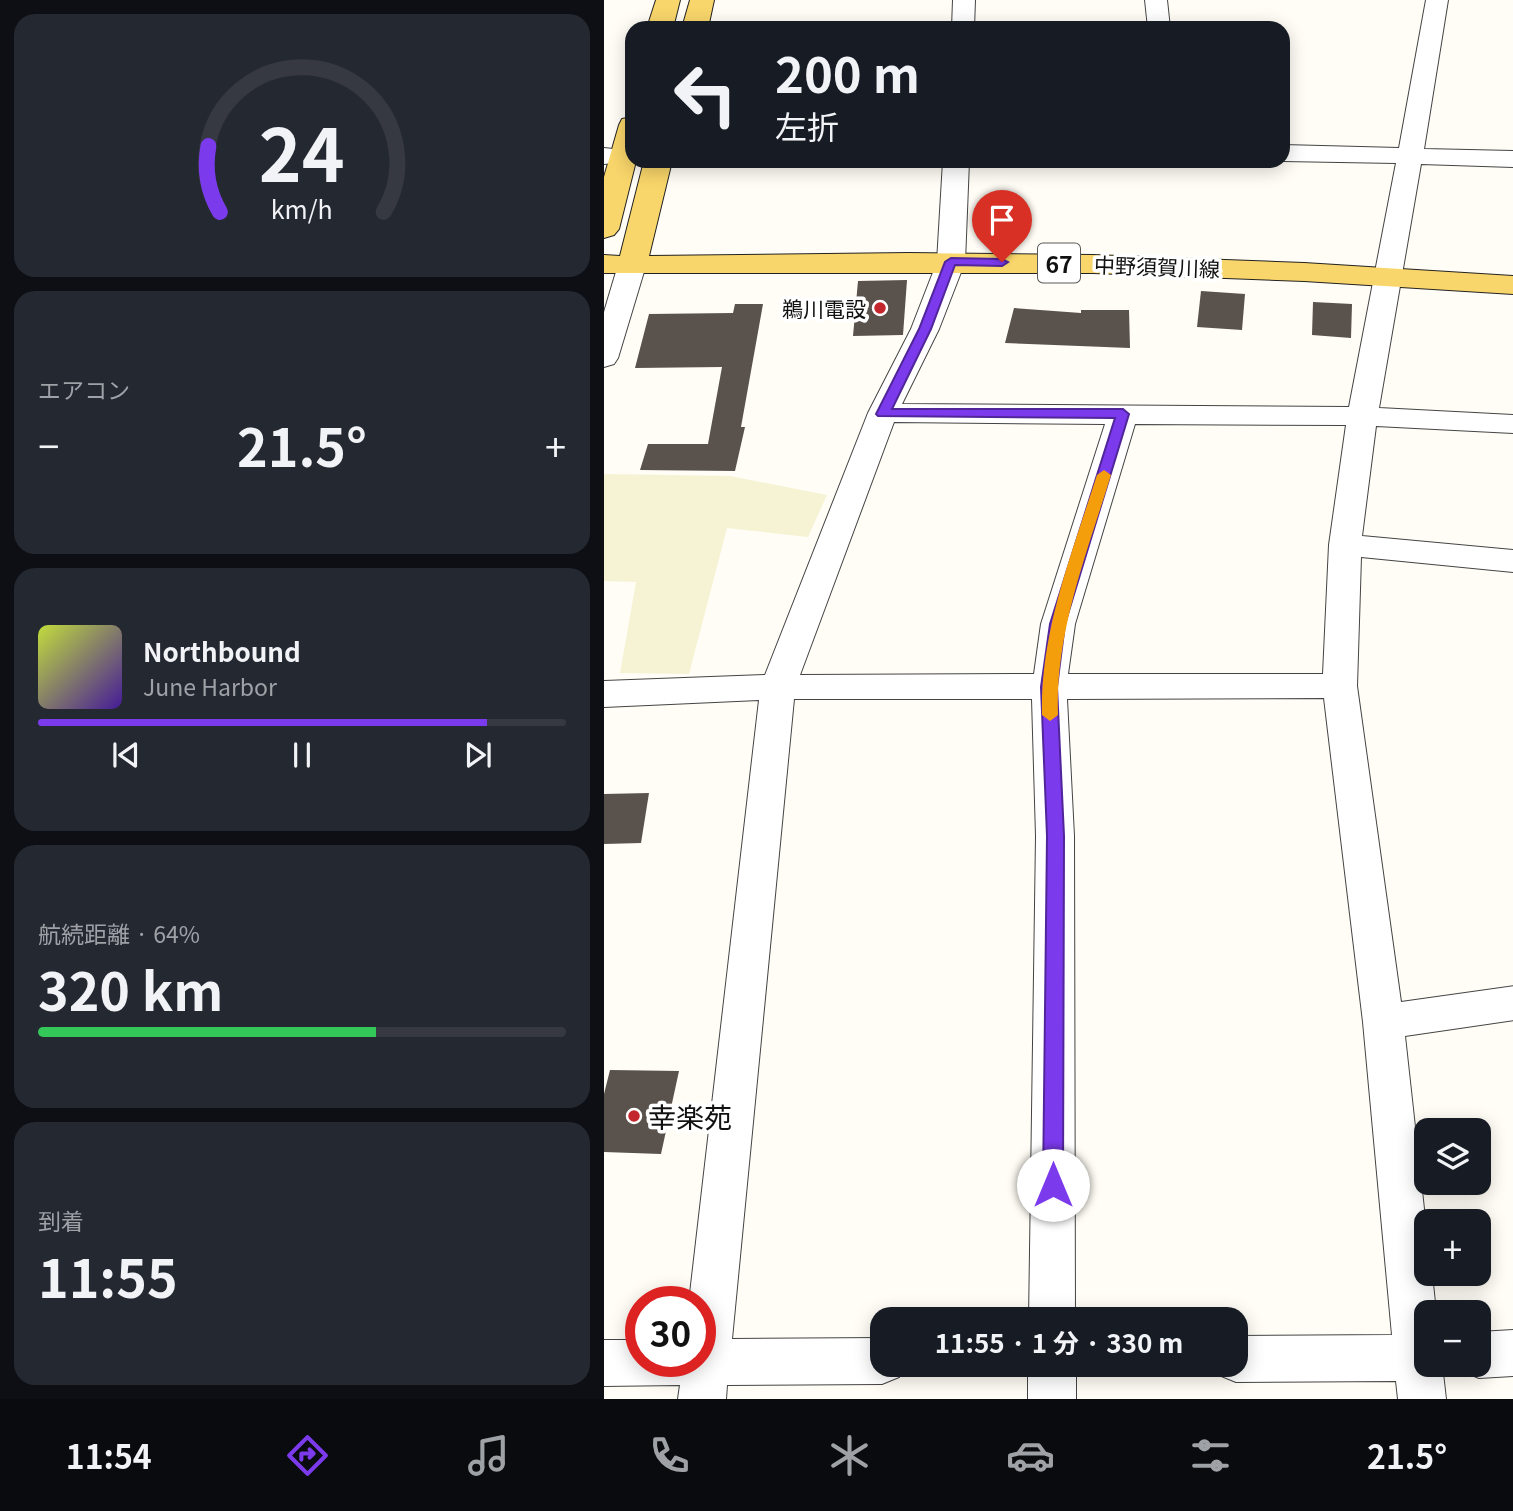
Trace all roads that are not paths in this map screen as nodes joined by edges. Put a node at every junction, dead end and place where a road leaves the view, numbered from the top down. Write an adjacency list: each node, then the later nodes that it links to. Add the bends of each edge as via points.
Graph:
1 (668, 0): 6 (main road)
2 (702, 0): 7 (main road)
3 (964, 0): 8 (street)
4 (1156, 0): 9 (street)
5 (1437, 0): 13 (street)
6 (662, 21)
7 (697, 21)
8 (963, 21)
9 (1158, 21)
10 (625, 137): 12 (main road)
11 (1290, 153): 13 (street)
12 (614, 156): 17 (main road)
13 (1410, 156): 14 (street); 20 (street)
14 (1513, 159)
15 (655, 168): 19 (main road)
16 (956, 168): 18 (street)
17 (604, 229)
18 (951, 262): 19 (main road, 中野須賀川線 / 67); 20 (main road, 中野須賀川線 / 67, via 1132,264); 23 (street, via 925,329)
19 (618, 265): 22 (street)
20 (1387, 276): 21 (main road, 中野須賀川線 / 67); 25 (street)
21 (1513, 285)
22 (604, 358)
23 (883, 414): 24 (street); 30 (street)
24 (1123, 414): 25 (street); 31 (street, via 1058,624)
25 (1362, 416): 26 (street); 27 (street)
26 (1513, 424)
27 (1345, 545): 28 (street); 29 (street)
28 (1513, 561)
29 (1340, 686): 31 (street); 34 (street)
30 (778, 687): 31 (street); 32 (street); 44 (street)
31 (1049, 687): 36 (street, via 1056,836)
32 (604, 694)
33 (1513, 1003): 34 (street)
34 (1383, 1022): 35 (street)
35 (1414, 1300)
36 (1052, 1307)
37 (1513, 1353): 38 (street)
38 (1491, 1354)
39 (1248, 1360): 42 (street)
40 (604, 1363): 44 (street)
41 (870, 1363): 44 (street)
42 (1414, 1371)
43 (1052, 1377): 45 (street)
44 (703, 1382)
45 (1052, 1399)

